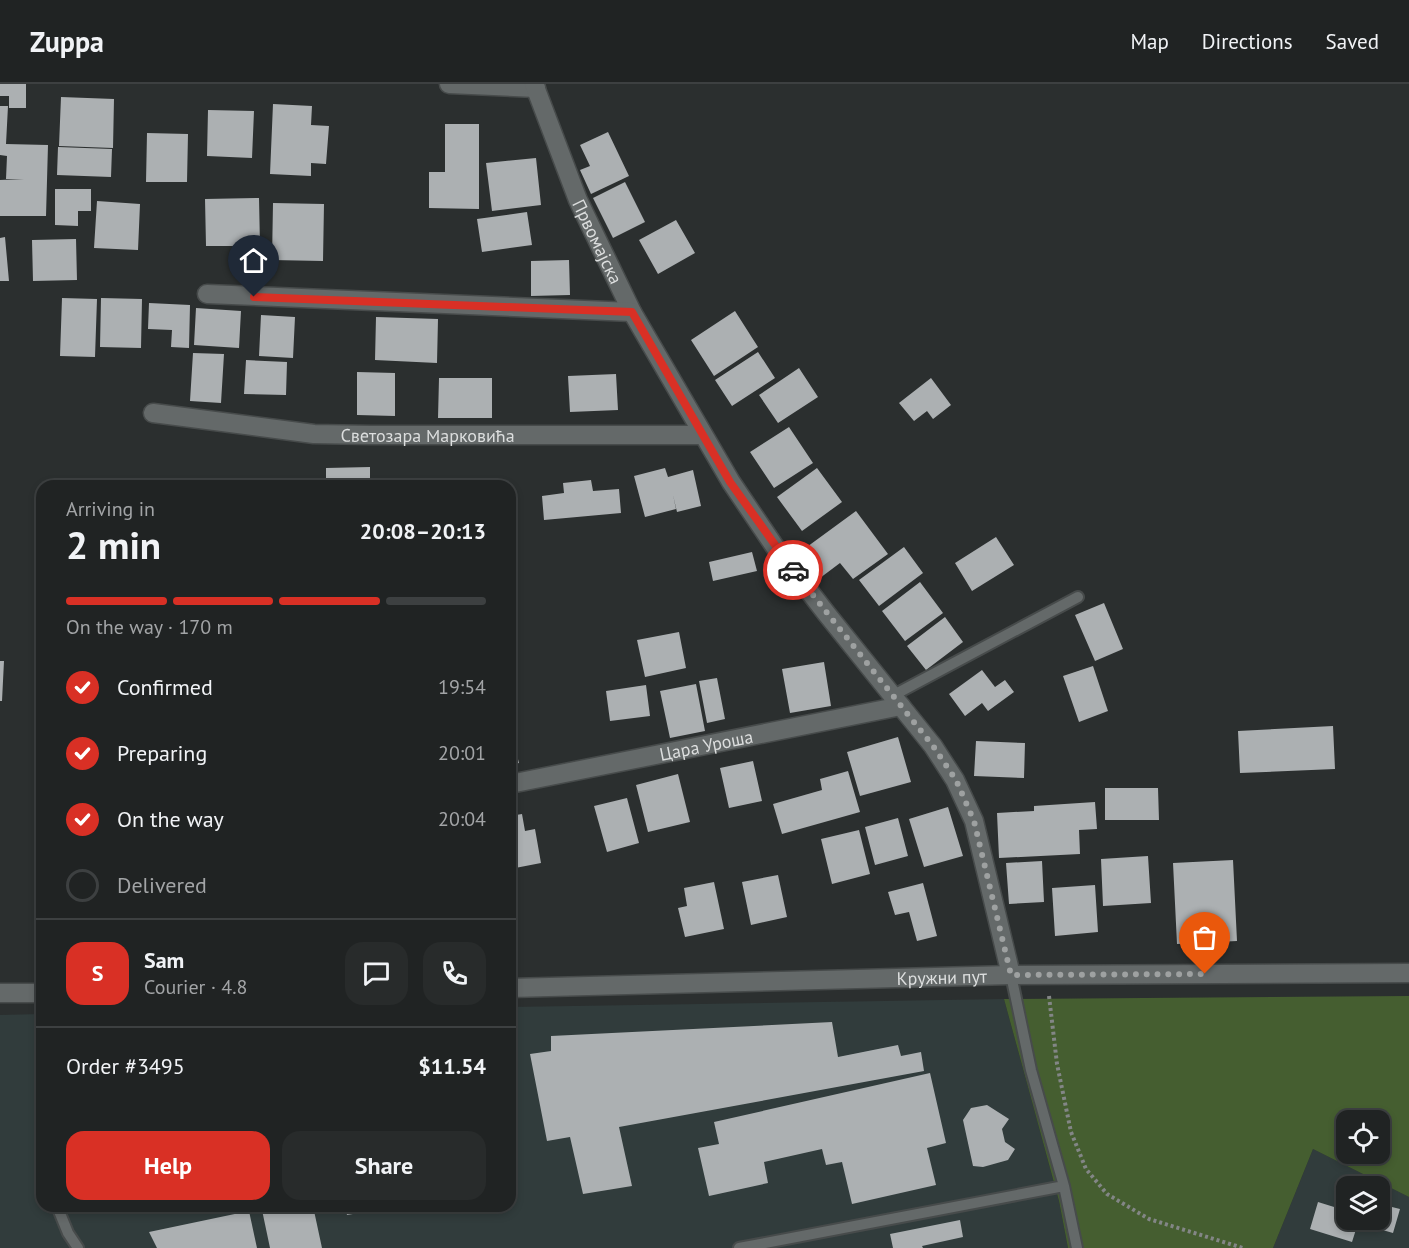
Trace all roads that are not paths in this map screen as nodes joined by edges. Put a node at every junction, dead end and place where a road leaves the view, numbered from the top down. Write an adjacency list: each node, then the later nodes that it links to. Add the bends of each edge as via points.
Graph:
1 (449, 84): 2 (street)
2 (535, 86): 4 (street, Првомајска, via 578,200)
3 (207, 294): 4 (street)
4 (632, 312): 6 (street, Првомајска)
5 (153, 413): 6 (street, Светозара Марковића, via 314,434)
6 (702, 435): 8 (street, Првомајска, via 776,547)
7 (1078, 597): 8 (lane)
8 (896, 701): 9 (street, Цара Уроша); 11 (street, Првомајска, via 956,780 974,821)
9 (516, 783)
10 (1409, 973): 11 (street, Кружни пут)
11 (1011, 975): 12 (street, Кружни пут); 15 (lane, via 1031,1070)
12 (516, 988)
13 (0, 993): 14 (street)
14 (36, 993)
15 (1064, 1186): 18 (lane); 19 (lane)
16 (59, 1212): 17 (lane)
17 (78, 1248)
18 (739, 1248)
19 (1077, 1248)

